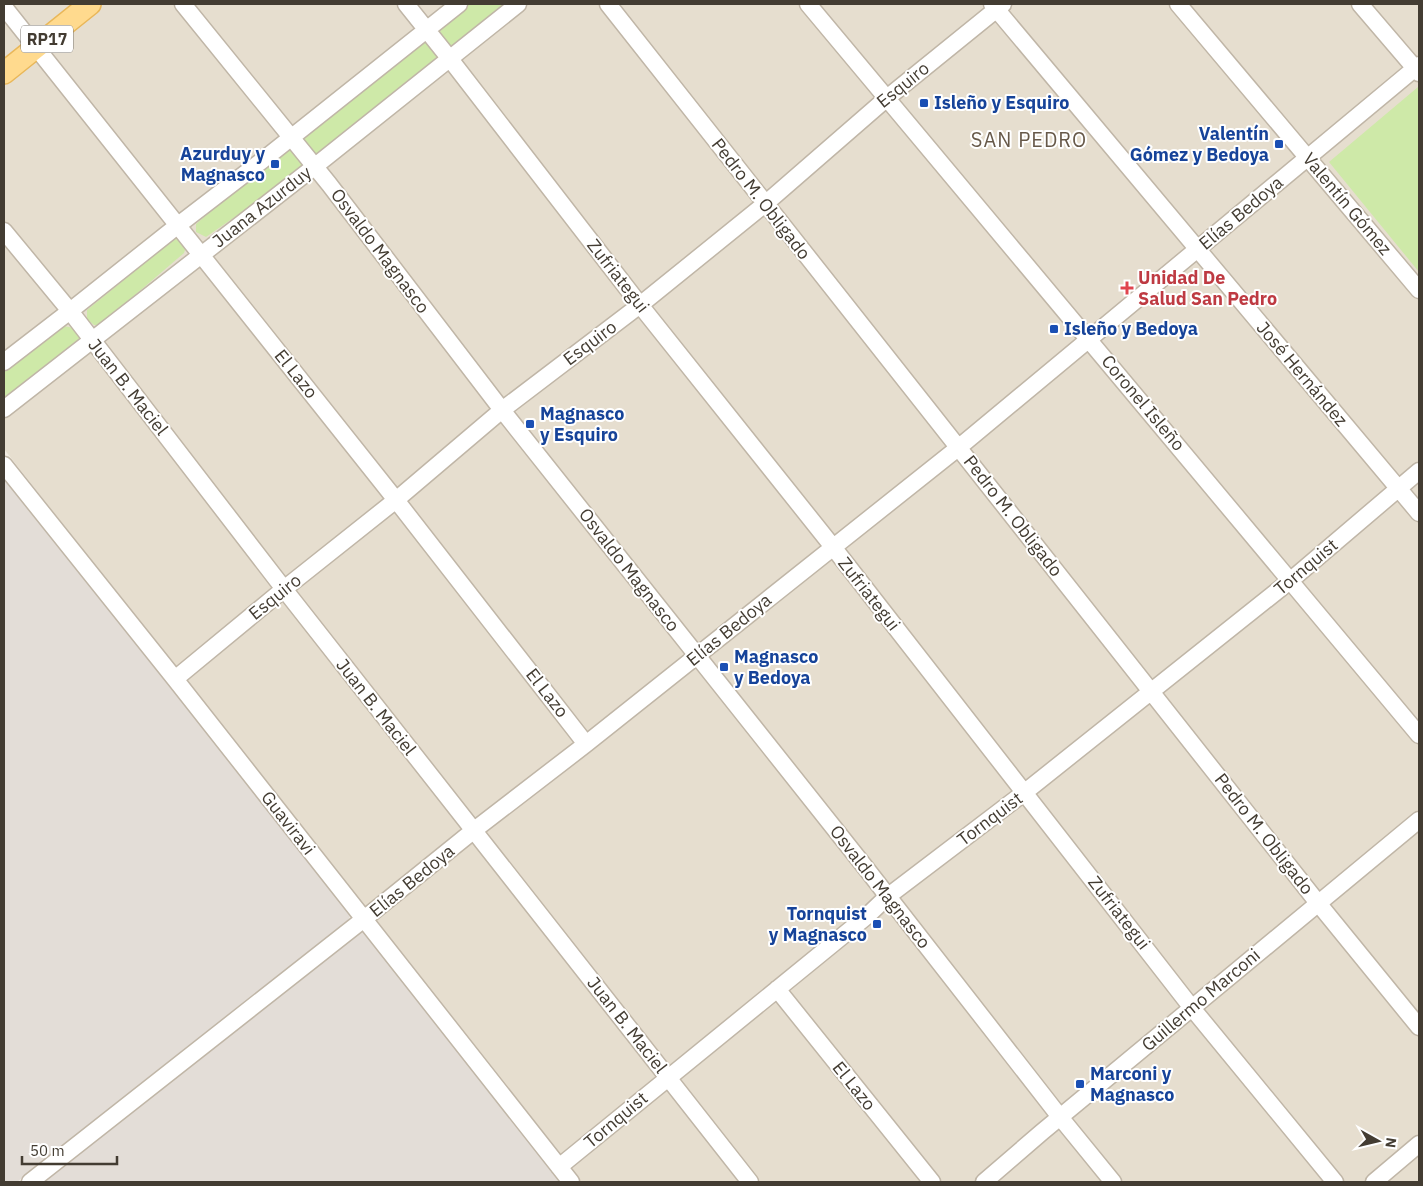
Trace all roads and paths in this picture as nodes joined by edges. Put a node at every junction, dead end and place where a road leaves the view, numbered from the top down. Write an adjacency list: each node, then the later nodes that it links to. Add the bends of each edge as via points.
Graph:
1 (90, 4): 13 (main road, RP17)
2 (183, 4): 18 (street, Osvaldo Magnasco)
3 (406, 4): 12 (street, Zufriategui)
4 (459, 4): 12 (street, Juana Azurduy)
5 (518, 4): 14 (street, Juana Azurduy)
6 (608, 4): 21 (street, Pedro M. Obligado)
7 (808, 4): 17 (street, Coronel Isleño)
8 (1178, 4): 19 (street, Valentín Gómez)
9 (1360, 4): 15 (street)
10 (997, 6): 17 (street, Esquiro); 24 (street, José Hernández)
11 (4, 7): 13 (street, El Lazo)
12 (427, 30): 14 (street, Zufriategui); 18 (street, Juana Azurduy)
13 (36, 48): 16 (main road, RP17); 22 (street, El Lazo)
14 (450, 59): 20 (street, Juana Azurduy); 27 (street, Zufriategui)
15 (1418, 69): 19 (street, Elías Bedoya)
16 (4, 73)
17 (887, 98): 21 (street, Esquiro); 29 (street, Coronel Isleño)
18 (291, 138): 20 (street, Osvaldo Magnasco); 22 (street, Juana Azurduy)
19 (1308, 157): 24 (street, Elías Bedoya); 26 (street, Valentín Gómez)
20 (314, 167): 25 (street, Juana Azurduy); 33 (street, Osvaldo Magnasco)
21 (765, 204): 27 (street, Esquiro); 34 (street, Pedro M. Obligado)
22 (177, 226): 25 (street, El Lazo); 28 (street, Juana Azurduy)
23 (4, 231): 28 (street, Juan B. Maciel)
24 (1197, 250): 29 (street, Elías Bedoya); 37 (street, José Hernández)
25 (201, 254): 30 (street, Juana Azurduy); 38 (street, El Lazo)
26 (1419, 290)
27 (640, 305): 33 (street, Esquiro); 40 (street, Zufriategui)
28 (70, 312): 30 (street, Juan B. Maciel); 31 (street, Juana Azurduy)
29 (1089, 339): 34 (street, Elías Bedoya); 41 (street, Coronel Isleño)
30 (91, 340): 32 (street, Juana Azurduy); 42 (street, Juan B. Maciel)
31 (4, 362)
32 (4, 408)
33 (502, 410): 38 (street, Esquiro); 43 (street, Osvaldo Magnasco)
34 (958, 448): 40 (street, Elías Bedoya); 45 (street, Pedro M. Obligado)
35 (4, 465): 44 (street, Guaviravi)
36 (1419, 472): 37 (street, Tornquist)
37 (1399, 488): 39 (street, José Hernández); 41 (street, Tornquist)
38 (396, 500): 42 (street, Esquiro); 47 (street, El Lazo)
39 (1419, 513)
40 (833, 547): 43 (street, Elías Bedoya); 48 (street, Zufriategui)
41 (1291, 580): 45 (street, Tornquist); 46 (street, Coronel Isleño)
42 (284, 589): 44 (street, Esquiro); 50 (street, Juan B. Maciel)
43 (696, 656): 47 (street, Elías Bedoya); 51 (street, Osvaldo Magnasco)
44 (175, 679): 53 (street, Guaviravi)
45 (1152, 691): 48 (street, Tornquist); 52 (street, Pedro M. Obligado)
46 (1419, 735)
47 (586, 744): 50 (street, Elías Bedoya)
48 (1025, 792): 51 (street, Tornquist); 55 (street, Zufriategui)
49 (1419, 820): 52 (street, Guillermo Marconi)
50 (473, 831): 53 (street, Elías Bedoya); 57 (street, Juan B. Maciel)
51 (887, 897): 54 (street, Tornquist); 58 (street, Osvaldo Magnasco)
52 (1318, 903): 55 (street, Guillermo Marconi); 56 (street, Pedro M. Obligado)
53 (364, 919): 60 (street, Guaviravi); 61 (street, Elías Bedoya)
54 (777, 989): 57 (street, Tornquist); 64 (street, El Lazo)
55 (1192, 1008): 58 (street, Guillermo Marconi); 67 (street, Zufriategui)
56 (1419, 1027)
57 (668, 1077): 60 (street, Tornquist); 63 (street, Juan B. Maciel)
58 (1060, 1117): 65 (street, Guillermo Marconi); 66 (street, Osvaldo Magnasco)
59 (1419, 1144): 68 (street)
60 (559, 1167): 62 (street, Guaviravi)
61 (30, 1182)
62 (571, 1182)
63 (750, 1182)
64 (932, 1182)
65 (984, 1182)
66 (1113, 1182)
67 (1335, 1182)
68 (1374, 1182)

